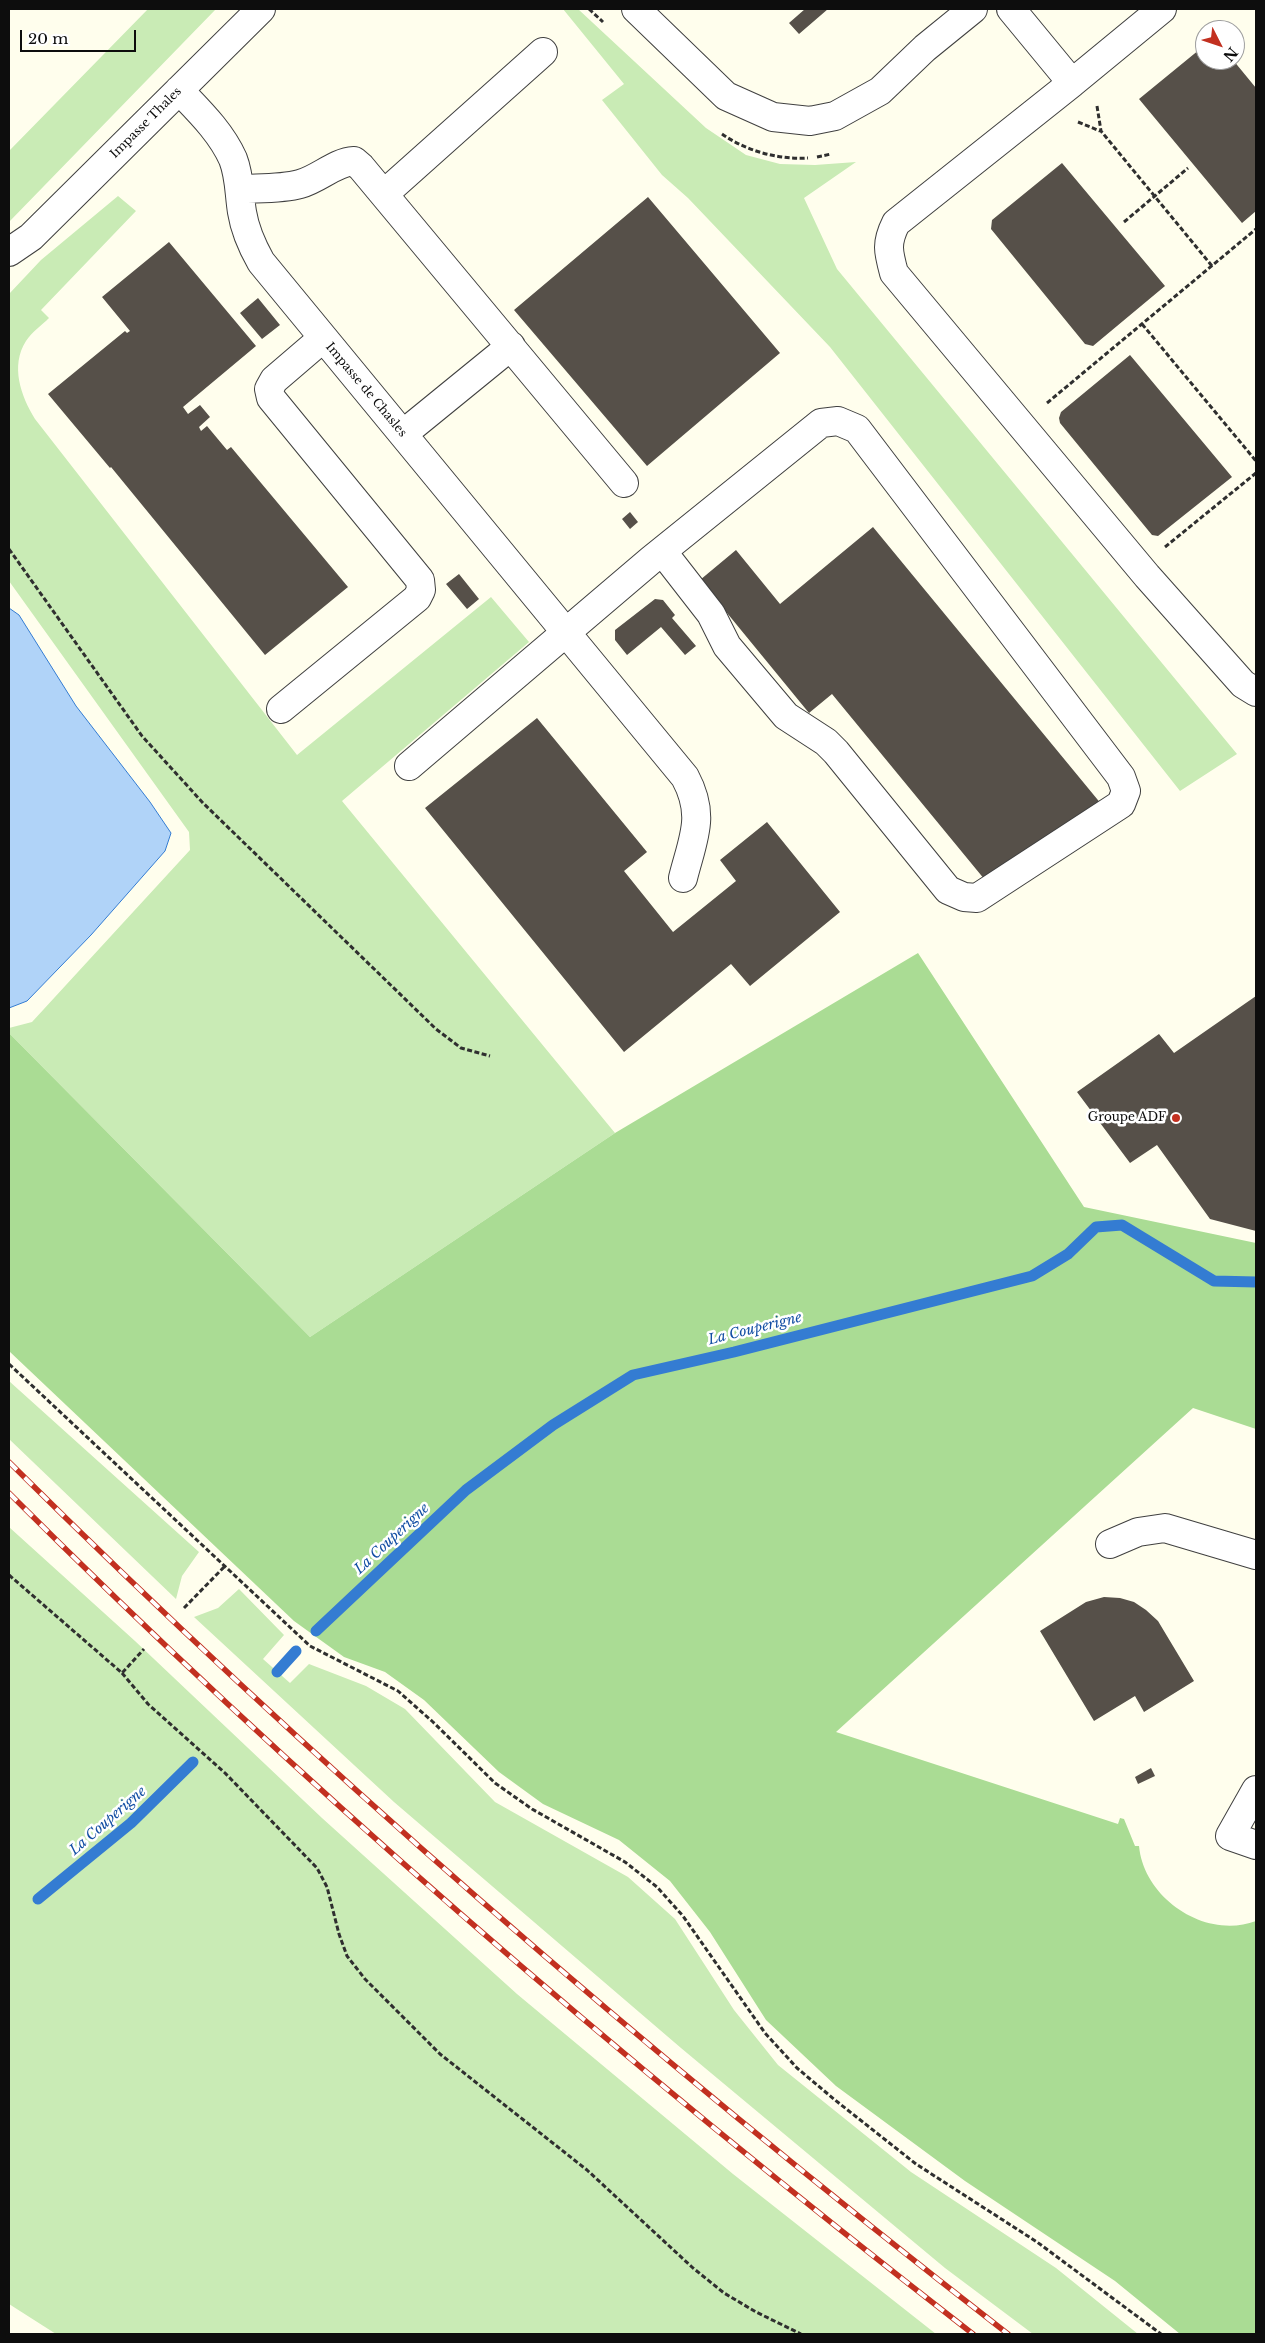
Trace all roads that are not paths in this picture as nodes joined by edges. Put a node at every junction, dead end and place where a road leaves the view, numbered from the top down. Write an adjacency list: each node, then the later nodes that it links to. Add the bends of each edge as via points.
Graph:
1 (261, 9): 8 (street, Impasse Thales)
2 (636, 9): 3 (street, via 726,96 773,117 810,121 835,116 880,91)
3 (973, 9)
4 (1011, 9): 7 (street)
5 (1162, 9): 7 (street)
6 (543, 52): 10 (street)
7 (1082, 75): 19 (street, via 896,223 888,239 889,256 894,273 1140,567 1243,684)
8 (179, 90): 9 (street, Impasse de Chasles, via 222,138 234,160); 11 (street, Impasse Thales)
9 (241, 189): 10 (street, via 299,185 320,177 344,161 354,161); 13 (street, Impasse de Chasles, via 248,237 261,262)
10 (384, 194): 14 (street)
11 (20, 245): 12 (street, Impasse Thales)
12 (9, 271)
13 (323, 338): 15 (street, Impasse de Chasles); 20 (street, via 274,380 269,389 271,398 420,580 421,590 417,598)
14 (511, 346): 15 (street); 16 (street)
15 (402, 434): 18 (street, Impasse de Chasles)
16 (624, 483)
17 (662, 551): 17 (street, via 821,423 838,421 857,429 1122,778 1126,791 1120,804 977,898 948,890 836,752 786,716 727,646 711,614); 18 (street)
18 (566, 632): 21 (street); 22 (street, Impasse de Chasles, via 685,777 694,796 698,820)
19 (1256, 692)
20 (281, 708)
21 (409, 766)
22 (683, 878)
23 (1110, 1544): 24 (street, via 1138,1532 1166,1528)
24 (1256, 1555)
25 (1256, 1790): 26 (street, via 1230,1836)
26 (1256, 1845)

